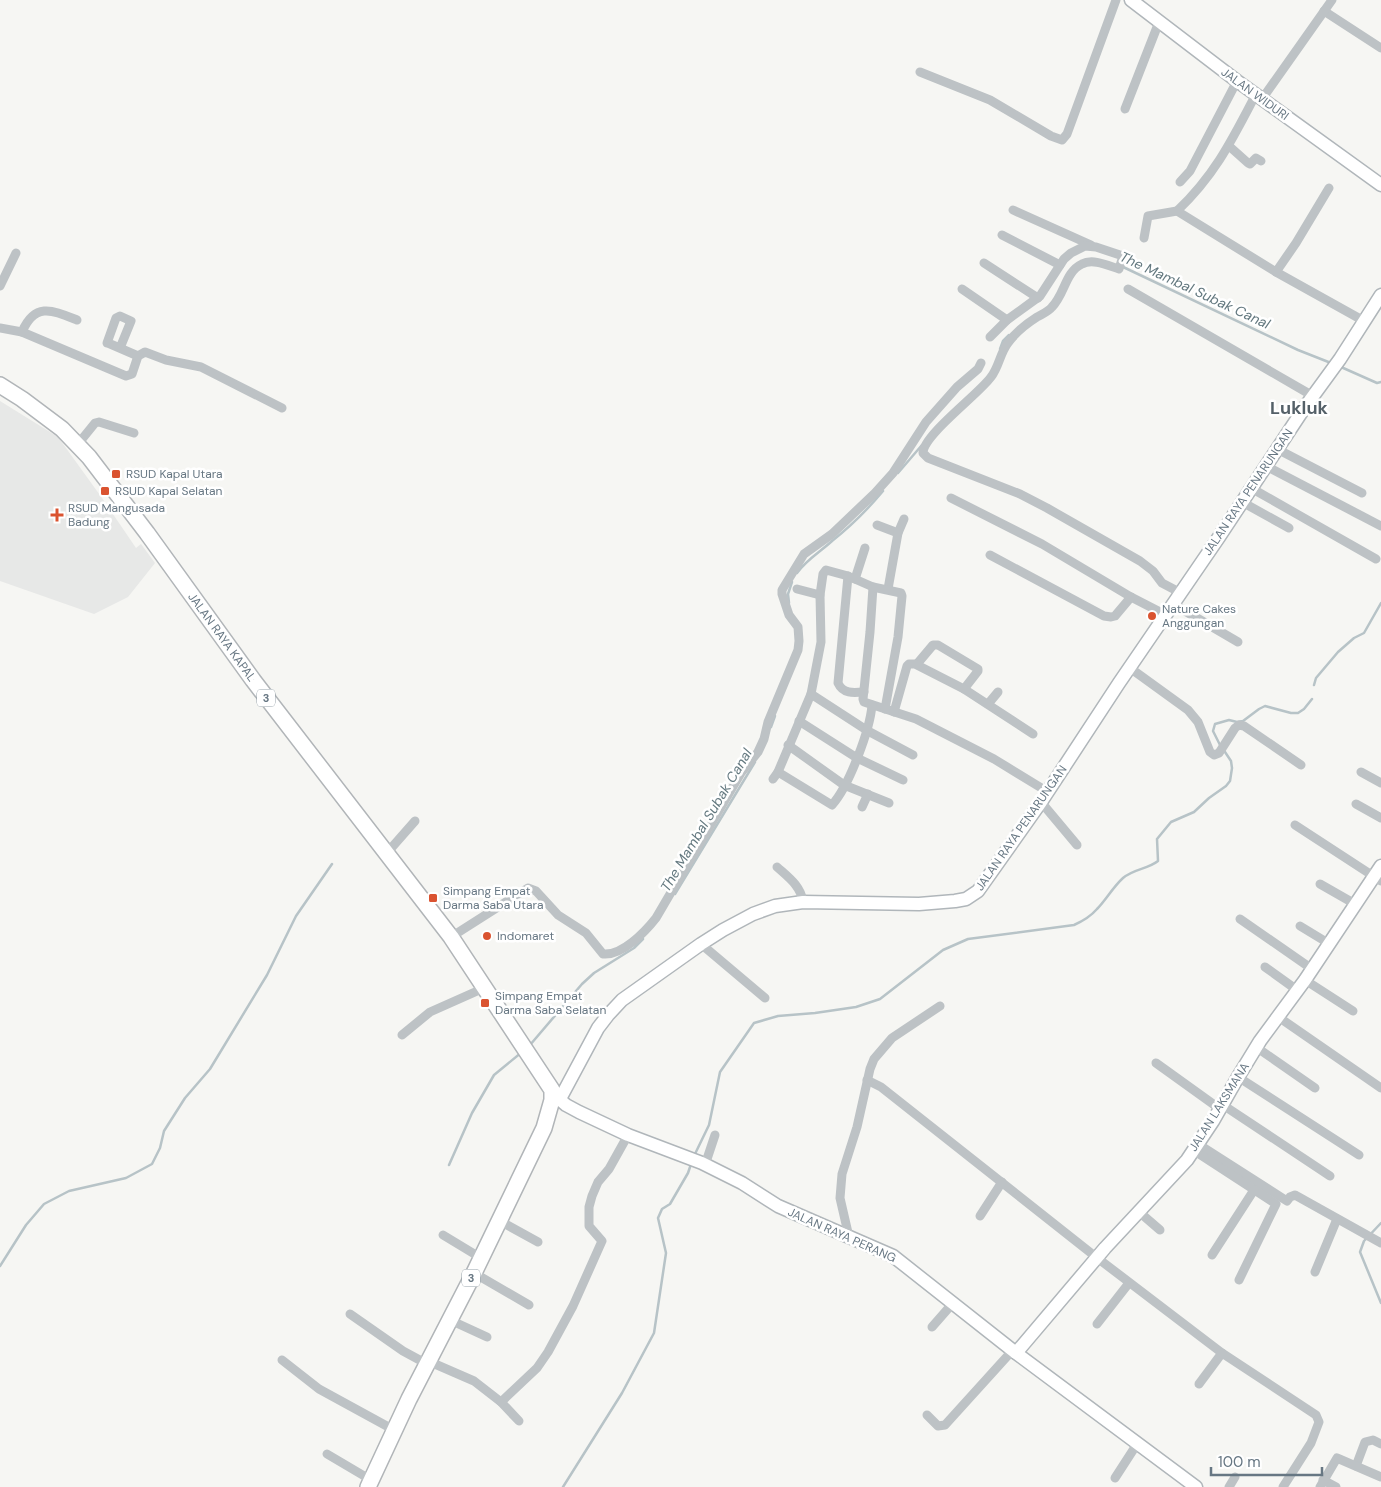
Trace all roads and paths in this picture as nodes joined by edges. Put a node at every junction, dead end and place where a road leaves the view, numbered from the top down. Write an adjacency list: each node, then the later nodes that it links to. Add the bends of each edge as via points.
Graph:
1 (1116, 0): 7 (street, via 1067,134 1062,140 990,100)
2 (1131, 0): 5 (main road, JALAN WIDURI)
3 (1332, 0): 4 (street)
4 (1324, 11): 6 (street); 9 (street)
5 (1159, 22): 8 (main road, JALAN WIDURI); 10 (street)
6 (1381, 48)
7 (920, 72)
8 (1237, 81): 9 (main road, JALAN WIDURI); 13 (street, via 1190,171)
9 (1259, 96): 11 (street); 14 (main road, JALAN WIDURI)
10 (1125, 109)
11 (1229, 146): 12 (street, via 1248,164 1255,159); 17 (street, via 1209,176)
12 (1261, 161)
13 (1180, 182)
14 (1381, 185)
15 (1329, 188): 24 (street)
16 (1013, 210): 20 (street)
17 (1176, 211): 19 (street, via 1148,216); 24 (street)
18 (1002, 235): 23 (street)
19 (1144, 238)
20 (1096, 247): 23 (street, via 1078,249); 43 (street, via 1123,256 1119,269 1092,262 1080,265 1069,275 1052,308 1028,323 1009,342 992,376)
21 (16, 253): 25 (street)
22 (984, 263): 29 (street)
23 (1060, 265): 29 (street)
24 (1276, 272): 32 (street)
25 (0, 284)
26 (962, 289): 31 (street)
27 (1128, 289): 40 (street)
28 (1381, 295): 32 (main road, JALAN RAYA PENARUNGAN)
29 (1038, 298): 31 (street)
30 (77, 320): 34 (street, via 46,310 31,317)
31 (1007, 320): 35 (street)
32 (1364, 322): 40 (main road, JALAN RAYA PENARUNGAN)
33 (0, 328): 34 (street)
34 (22, 332): 37 (street, via 126,376 132,374)
35 (990, 337)
36 (120, 348): 37 (street)
37 (138, 356): 42 (street, via 145,352 166,360 194,364)
38 (981, 363): 41 (street)
39 (0, 385): 45 (highway, JALAN RAYA KAPAL / 3, via 45,415)
40 (1313, 396): 46 (main road, JALAN RAYA PENARUNGAN)
41 (942, 405): 43 (street); 107 (street, via 926,422 893,473 832,534 804,554 787,581 782,594 789,615 798,627 798,650 764,738 645,932 606,955 586,933 558,915 536,891 528,888)
42 (282, 408)
43 (953, 415): 64 (street, via 926,444 923,450 926,457 988,480 1047,508 1140,561 1162,583)
44 (134, 433): 45 (street, via 99,422)
45 (78, 444): 98 (highway, JALAN RAYA KAPAL / 3)
46 (1277, 449): 47 (main road, JALAN RAYA PENARUNGAN); 49 (street)
47 (1266, 466): 48 (main road, JALAN RAYA PENARUNGAN); 54 (street)
48 (1251, 488): 51 (main road, JALAN RAYA PENARUNGAN); 59 (street)
49 (1362, 493)
50 (951, 498): 66 (street, via 1042,544)
51 (1242, 502): 55 (street); 64 (main road, JALAN RAYA PENARUNGAN)
52 (904, 519): 56 (street)
53 (877, 525): 56 (street)
54 (1381, 526)
55 (1289, 528)
56 (898, 533): 63 (street)
57 (865, 548): 60 (street)
58 (990, 554): 66 (street, via 1104,616 1115,616)
59 (1376, 559)
60 (851, 578): 61 (street); 65 (street, via 826,570); 72 (street, via 838,683 845,692)
61 (873, 587): 63 (street); 72 (street)
62 (797, 589): 65 (street)
63 (888, 590): 77 (street, via 898,591 902,596)
64 (1181, 593): 67 (main road, JALAN RAYA PENARUNGAN)
65 (820, 594): 74 (street, via 821,642)
66 (1131, 596): 67 (street)
67 (1169, 610): 68 (street); 70 (main road, JALAN RAYA PENARUNGAN)
68 (1238, 642)
69 (917, 664): 71 (street); 71 (street, via 933,645 938,645 978,668); 77 (street, via 907,666)
70 (1130, 668): 84 (street, via 1188,710 1198,722 1214,755 1239,725); 90 (main road, JALAN RAYA PENARUNGAN)
71 (964, 690): 75 (street)
72 (864, 692): 76 (street, via 864,702)
73 (998, 692): 75 (street)
74 (811, 694): 78 (street); 79 (street)
75 (988, 704): 80 (street)
76 (872, 705): 77 (street); 79 (street)
77 (890, 710): 90 (street, via 916,719 994,759 1024,778)
78 (799, 721): 81 (street); 83 (street)
79 (868, 731): 82 (street); 83 (street)
80 (1033, 734)
81 (788, 744): 88 (street); 88 (street, via 775,776 830,805 834,804)
82 (913, 756)
83 (857, 758): 86 (street); 88 (street)
84 (1300, 765)
85 (1361, 772): 87 (street)
86 (903, 780)
87 (1381, 782)
88 (844, 785): 89 (street)
89 (868, 794): 91 (street); 93 (street)
90 (1044, 798): 97 (street); 103 (main road, JALAN RAYA PENARUNGAN, via 978,891 966,900 919,904)
91 (889, 803)
92 (1356, 804): 94 (street)
93 (862, 807)
94 (1381, 818)
95 (415, 821): 98 (street)
96 (1295, 825): 101 (street)
97 (1077, 844)
98 (386, 854): 107 (highway, JALAN RAYA KAPAL / 3)
99 (1381, 866): 101 (main road, JALAN LAKSMANA)
100 (777, 867): 103 (street, via 795,884)
101 (1378, 879): 104 (main road, JALAN LAKSMANA)
102 (1320, 884): 104 (street)
103 (803, 902): 109 (main road, JALAN RAYA PENARUNGAN, via 764,909)
104 (1355, 904): 108 (main road, JALAN LAKSMANA)
105 (1240, 919): 111 (street)
106 (1300, 926): 108 (street)
107 (451, 937): 112 (highway, JALAN RAYA KAPAL / 3)
108 (1328, 943): 111 (main road, JALAN LAKSMANA)
109 (701, 944): 114 (street); 125 (main road, JALAN RAYA PENARUNGAN, via 630,993 608,1015)
110 (1265, 967): 113 (street)
111 (1309, 974): 113 (main road, JALAN LAKSMANA); 116 (street)
112 (484, 988): 118 (street, via 430,1012); 125 (highway, JALAN RAYA KAPAL / 3, via 538,1067)
113 (1297, 990): 117 (main road, JALAN LAKSMANA)
114 (765, 998)
115 (940, 1006): 122 (street, via 892,1038 874,1059)
116 (1353, 1011)
117 (1277, 1016): 119 (main road, JALAN LAKSMANA); 124 (street)
118 (402, 1035)
119 (1256, 1048): 121 (main road, JALAN LAKSMANA); 123 (street)
120 (1156, 1063): 126 (street)
121 (1238, 1077): 126 (main road, JALAN LAKSMANA); 130 (street)
122 (867, 1080): 133 (street, via 881,1086); 141 (street, via 842,1174 840,1198)
123 (1315, 1088)
124 (1381, 1088)
125 (556, 1100): 127 (main road, JALAN RAYA PERANG); 138 (highway, 3)
126 (1221, 1107): 129 (main road, JALAN LAKSMANA); 132 (street)
127 (628, 1135): 131 (main road, JALAN RAYA PERANG); 163 (street, via 592,1196 589,1226 602,1241 573,1306 537,1368)
128 (715, 1135): 131 (street)
129 (1196, 1147): 134 (street); 135 (main road, JALAN LAKSMANA); 137 (street, via 1287,1201 1294,1195)
130 (1359, 1155)
131 (704, 1164): 141 (main road, JALAN RAYA PERANG, via 778,1206)
132 (1330, 1176)
133 (1002, 1182): 136 (street); 145 (street)
134 (1254, 1190): 144 (street); 149 (street, via 1276,1204)
135 (1138, 1212): 139 (street); 145 (main road, JALAN LAKSMANA)
136 (980, 1216)
137 (1337, 1219): 143 (street); 147 (street)
138 (498, 1220): 142 (street); 146 (highway, 3)
139 (1160, 1230)
140 (443, 1235): 146 (street)
141 (849, 1236): 151 (main road, JALAN RAYA PERANG, via 893,1256)
142 (538, 1242)
143 (1381, 1243)
144 (1212, 1255)
145 (1096, 1257): 150 (street); 158 (main road, JALAN LAKSMANA, via 1066,1296)
146 (481, 1258): 148 (highway, 3)
147 (1315, 1272)
148 (474, 1273): 152 (street); 154 (highway, 3)
149 (1239, 1280)
150 (1129, 1283): 155 (street); 159 (street)
151 (953, 1303): 156 (street); 158 (main road, JALAN RAYA PERANG)
152 (529, 1305)
153 (350, 1314): 161 (street, via 403,1351)
154 (450, 1320): 157 (street); 161 (highway, 3)
155 (1097, 1324)
156 (932, 1327)
157 (487, 1337)
158 (1014, 1352): 164 (street, via 944,1425 938,1426); 167 (main road, JALAN RAYA PERANG)
159 (1222, 1353): 162 (street); 178 (street, via 1319,1419 1311,1443)
160 (282, 1360): 166 (street, via 319,1389)
161 (428, 1362): 163 (street, via 474,1381); 166 (highway, 3)
162 (1199, 1384)
163 (501, 1402): 165 (street)
164 (928, 1415)
165 (519, 1421)
166 (394, 1430): 174 (highway, 3)
167 (1137, 1444): 173 (street); 176 (main road, JALAN RAYA PERANG)
168 (1381, 1444): 170 (street, via 1373,1440 1365,1442)
169 (327, 1454): 174 (street)
170 (1356, 1466): 172 (street); 175 (street, via 1337,1458)
171 (1235, 1477): 177 (street)
172 (1381, 1477)
173 (1115, 1478)
174 (370, 1484)
175 (1322, 1484): 179 (street)
176 (1196, 1487)
177 (1229, 1487)
178 (1283, 1487)
179 (1336, 1487)

